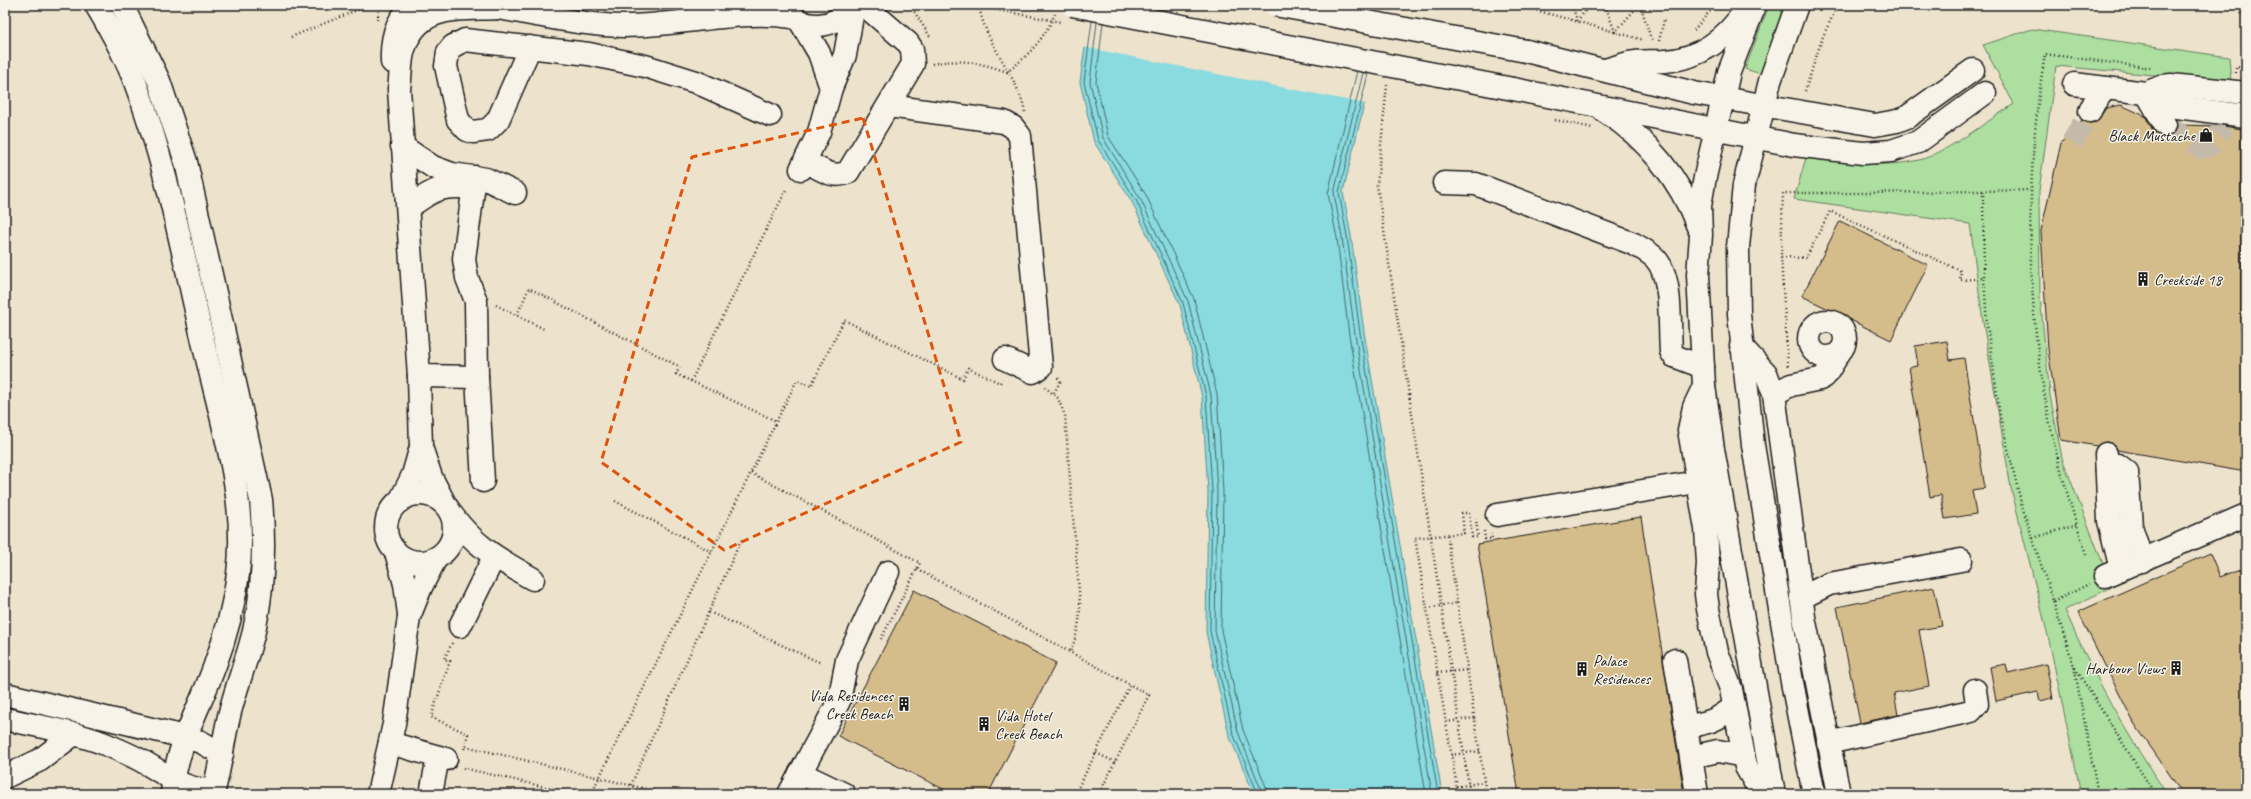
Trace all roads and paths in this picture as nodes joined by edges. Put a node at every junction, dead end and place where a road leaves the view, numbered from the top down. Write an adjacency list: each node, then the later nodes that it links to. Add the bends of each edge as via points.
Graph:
1 (96, 5): 141 (street, via 135,81 161,162 219,412 238,507 240,552 234,603 215,666)
2 (122, 5): 148 (street, via 159,81 186,162 261,500 264,567 260,600 254,632 229,717)
3 (415, 5): 42 (street, via 399,22 392,42 393,65)
4 (853, 5): 21 (street, via 837,21 825,25 812,25); 40 (street, via 845,55)
5 (864, 5): 36 (street, via 903,37 912,49 913,64)
6 (978, 5): 35 (path, via 985,30)
7 (1275, 5): 33 (street, bridge, via 1526,51)
8 (1519, 5): 22 (path)
9 (1572, 5): 22 (path)
10 (1590, 5): 22 (path)
11 (1605, 5): 25 (path)
12 (1749, 5): 33 (street, via 1730,31 1706,49 1693,55 1668,61 1629,63)
13 (1756, 5): 46 (street, via 1729,72)
14 (1797, 5): 49 (street)
15 (1838, 5): 43 (path, via 1823,36)
16 (2240, 5): 24 (path)
17 (493, 7): 23 (street); 42 (street, via 449,10 429,16 413,31 404,50)
18 (378, 8): 26 (path, via 362,8)
19 (1064, 8): 35 (path, via 1037,46); 48 (street, bridge)
20 (734, 10): 21 (street, via 759,14); 23 (street, via 674,23)
21 (793, 14): 40 (street, via 819,53)
22 (1577, 21): 25 (path)
23 (615, 25): 30 (street)
24 (2246, 29)
25 (1615, 32): 27 (path); 27 (path, via 1638,6 1641,7)
26 (290, 37)
27 (1652, 42): 28 (path)
28 (1658, 44)
29 (530, 47): 29 (street, via 472,40 465,40 453,46 448,52 446,66 456,114 462,126 473,132 481,132 494,126); 30 (street)
30 (611, 58): 51 (street, via 696,82)
31 (2246, 68): 39 (path, via 2236,67)
32 (2156, 69): 64 (path, via 2045,54)
33 (1605, 70): 46 (street)
34 (1973, 70): 49 (street, via 1907,117 1886,124 1864,124)
35 (1007, 72): 36 (path, via 977,63 943,62 933,63); 59 (path, via 1023,102 1026,123)
36 (904, 80): 47 (street)
37 (1387, 80): 101 (path, via 1377,185)
38 (2074, 84): 41 (street)
39 (2241, 86): 45 (street, via 2171,85 2154,88)
40 (831, 88): 47 (street, via 819,132 803,165 832,175 843,175 848,172)
41 (2106, 88): 45 (street); 50 (street)
42 (399, 89): 60 (street)
43 (1805, 91)
44 (1985, 93): 57 (street, via 1918,142 1891,151 1863,153)
45 (2146, 93): 52 (street, via 2169,106); 54 (street)
46 (1723, 98): 49 (street); 56 (street)
47 (889, 106): 59 (street, via 1004,122 1017,131)
48 (1596, 106): 56 (street); 68 (street, via 1619,121 1654,152 1682,192)
49 (1764, 106): 57 (street)
50 (2090, 111)
51 (770, 115)
52 (2234, 119)
53 (1553, 120): 55 (path)
54 (2164, 124)
55 (1598, 130)
56 (1715, 130): 57 (street); 68 (street, via 1700,206)
57 (1756, 138): 76 (street, via 1740,214 1738,281)
58 (2246, 141): 72 (path, via 2243,256)
59 (1022, 142): 78 (street, via 1041,367 1033,372)
60 (402, 146): 61 (street, via 433,168); 67 (street)
61 (474, 182): 66 (street, via 496,183); 67 (street, via 437,189); 71 (street, via 464,259 467,278)
62 (1444, 183): 81 (street, via 1476,184 1627,241 1648,252 1660,264 1666,280 1671,350 1674,356)
63 (787, 188): 84 (path)
64 (2030, 190): 65 (path); 99 (path, via 2036,340 2053,438)
65 (1983, 191): 69 (path, via 1783,192); 70 (path)
66 (513, 198)
67 (408, 208): 80 (street)
68 (1701, 235): 81 (street, via 1698,275)
69 (1781, 257): 70 (path, via 1806,258 1830,211 1961,271 1960,280); 82 (path)
70 (1984, 278): 102 (path, via 1987,324 2000,416 2022,506)
71 (475, 294): 73 (path); 83 (street)
72 (2246, 314)
73 (517, 315): 74 (path); 84 (path, via 529,288 680,367 676,374)
74 (546, 330)
75 (1809, 345): 77 (street, via 1819,356 1826,358); 77 (street, via 1810,331 1821,322 1828,321 1841,327 1844,333 1845,341); 82 (street, via 1805,363)
76 (1741, 346): 79 (street); 179 (street, via 1753,445 1792,682)
77 (1839, 353): 82 (street, via 1825,376 1820,379)
78 (1005, 359)
79 (1766, 373): 82 (street); 87 (street)
80 (419, 376): 83 (street); 89 (street)
81 (1704, 376): 92 (street, via 1689,430); 178 (street, via 1713,449)
82 (1796, 376): 87 (street, via 1791,385)
83 (477, 377): 91 (street)
84 (691, 381): 88 (path)
85 (1000, 384): 88 (path, via 968,368 963,378 844,320 811,386 797,380)
86 (1042, 386): 124 (path, via 1058,398 1065,416 1080,604 1077,638)
87 (1774, 394): 110 (street)
88 (776, 421): 90 (path)
89 (421, 448): 93 (street, via 413,475); 95 (street, via 431,477)
90 (751, 473): 105 (path); 111 (path, via 920,563)
91 (483, 481)
92 (1697, 482): 98 (street); 134 (street, via 1708,546 1708,609 1717,652 1731,689)
93 (400, 501): 95 (street, via 418,494 437,498); 104 (street, via 388,516 386,526 390,545)
94 (615, 501): 105 (path)
95 (448, 509): 107 (street, via 468,535); 108 (street, via 454,523 452,541)
96 (1475, 513): 100 (path, via 1478,537 1472,537 1469,513 1462,513 1464,533)
97 (2246, 515): 109 (street)
98 (1490, 521): 98 (path, via 1490,517 1492,539 1485,539)
99 (2077, 525): 102 (path); 106 (path)
100 (1447, 535): 101 (path); 117 (path)
101 (1430, 536): 118 (path); 119 (path, via 1415,538)
102 (2033, 538): 116 (path)
103 (741, 540): 120 (path)
104 (396, 552): 108 (street, via 402,558 419,563); 121 (street, via 405,584)
105 (712, 552): 156 (path)
106 (2086, 554)
107 (491, 555): 108 (street, via 469,550); 114 (street); 122 (street)
108 (439, 557): 121 (street, via 421,587)
109 (2142, 561): 113 (street); 113 (street, via 2131,526 2127,472 2118,465 2106,462)
110 (1796, 567): 115 (street); 115 (street, via 1819,573 1959,557 1829,584)
111 (917, 568): 123 (path); 124 (path)
112 (888, 572): 154 (street, via 847,660 840,701)
113 (2113, 573): 116 (path)
114 (533, 579)
115 (1801, 598): 143 (street)
116 (2053, 602): 127 (path)
117 (1458, 603): 118 (path); 128 (path)
118 (1440, 606): 119 (path); 129 (path)
119 (1427, 608): 130 (path)
120 (709, 612): 126 (path); 159 (path)
121 (409, 617): 142 (street)
122 (460, 626): 144 (path, via 444,659 450,661 431,717 468,734)
123 (880, 642)
124 (1070, 652): 131 (path)
125 (1675, 660): 139 (street)
126 (821, 663)
127 (2074, 666): 162 (path); 181 (path)
128 (1468, 670): 129 (path); 135 (path)
129 (1450, 671): 130 (path); 137 (path)
130 (1438, 673): 138 (path)
131 (1130, 685): 146 (path); 153 (path, via 1149,695)
132 (1975, 690): 143 (street, via 1977,704 1971,710)
133 (5, 694): 141 (street)
134 (1734, 706): 139 (street, via 1712,722); 150 (street)
135 (1475, 718): 137 (path); 145 (path)
136 (5, 719): 140 (street)
137 (1458, 720): 138 (path); 147 (path)
138 (1446, 722): 149 (path)
139 (1686, 726): 151 (street)
140 (74, 734): 155 (street, via 40,760); 160 (street, via 123,752)
141 (185, 737): 148 (street, via 201,742); 160 (street)
142 (390, 743): 152 (street); 164 (street)
143 (1828, 743): 180 (street)
144 (465, 746): 152 (path); 156 (path)
145 (1480, 751): 147 (path); 157 (path)
146 (1096, 753): 153 (path); 171 (path)
147 (1463, 753): 149 (path); 158 (path)
148 (222, 754): 163 (street)
149 (1451, 755): 161 (path)
150 (1744, 756): 151 (street, via 1718,751); 177 (street, via 1751,778)
151 (1691, 757): 176 (street)
152 (452, 759): 165 (street); 166 (path)
153 (1115, 762): 172 (path)
154 (800, 773): 169 (street); 170 (street)
155 (5, 778)
156 (599, 778): 159 (path); 167 (path)
157 (1484, 782): 158 (path); 175 (path)
158 (1468, 785): 161 (path); 174 (path)
159 (631, 786): 168 (path)
160 (173, 787): 163 (street)
161 (1456, 787): 173 (path)
162 (2151, 789): 182 (path); 183 (path)
163 (214, 792)
164 (378, 794)
165 (430, 794)
166 (575, 794)
167 (591, 794)
168 (666, 794)
169 (789, 794)
170 (844, 794)
171 (1075, 794)
172 (1099, 794)
173 (1458, 794)
174 (1470, 794)
175 (1486, 794)
176 (1697, 794)
177 (1765, 794)
178 (1774, 794)
179 (1814, 794)
180 (1839, 794)
181 (2098, 794)
182 (2151, 794)
183 (2155, 794)

